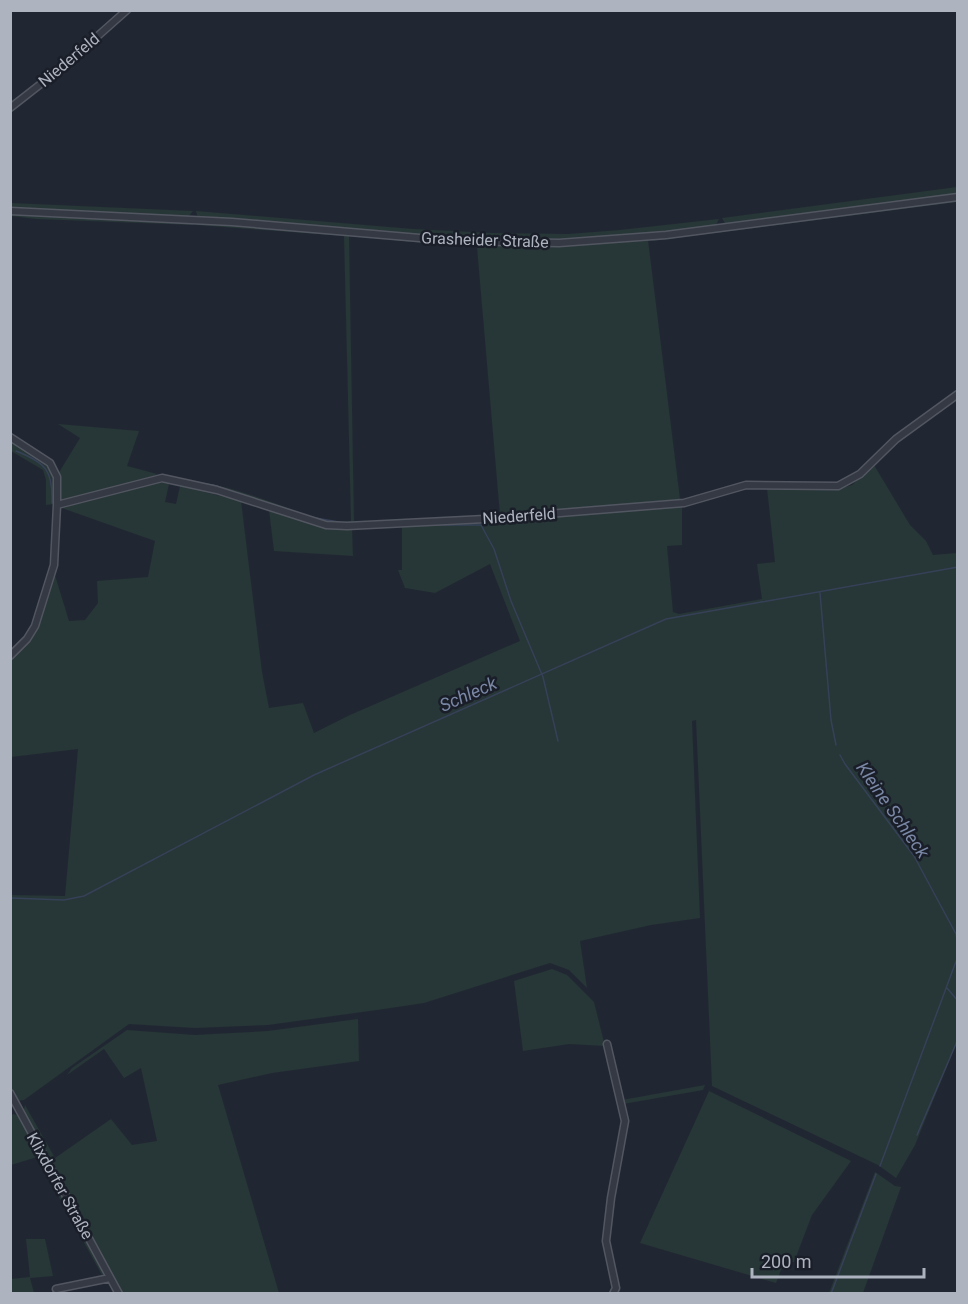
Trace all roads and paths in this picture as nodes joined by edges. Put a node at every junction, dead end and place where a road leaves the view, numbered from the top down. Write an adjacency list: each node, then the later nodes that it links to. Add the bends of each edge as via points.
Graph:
1 (127, 10): 2 (street, Niederfeld)
2 (10, 108)
3 (957, 197): 4 (street, Grasheider Straße, via 666,235 559,243 455,241 232,222)
4 (10, 211)
5 (957, 394): 7 (street, Niederfeld, via 896,439 860,474 838,486 746,485 684,503 347,526 326,525 217,490 162,478)
6 (10, 437): 7 (street, via 50,464 57,477)
7 (57, 505): 8 (street, via 51,576 35,626)
8 (10, 656)
9 (607, 1044): 16 (street, via 625,1121 606,1241 616,1288)
10 (10, 1093): 11 (street, Klixdorfer Straße)
11 (17, 1107): 12 (street); 13 (street, Klixdorfer Straße)
12 (10, 1112)
13 (110, 1278): 14 (street); 15 (street, Klixdorfer Straße)
14 (56, 1289)
15 (119, 1293)
16 (613, 1293)

